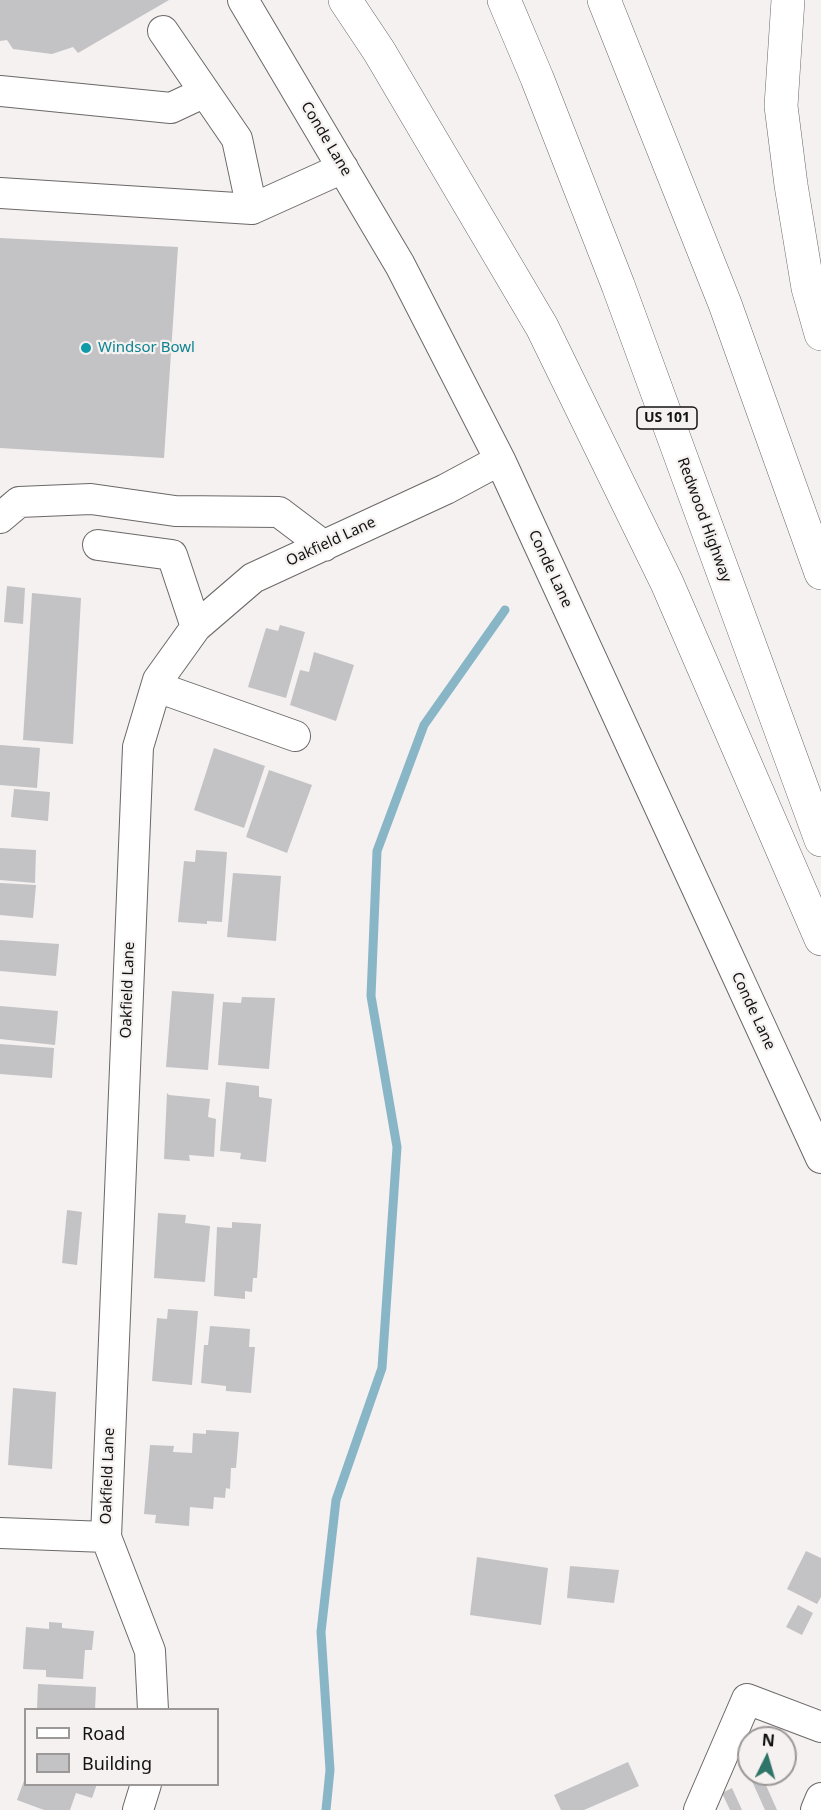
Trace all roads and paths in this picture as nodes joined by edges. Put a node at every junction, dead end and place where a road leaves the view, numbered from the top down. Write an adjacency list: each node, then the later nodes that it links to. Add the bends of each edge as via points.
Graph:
1 (243, 0): 9 (street, Conde Lane)
2 (345, 0): 22 (highway, via 542,327 667,583)
3 (504, 0): 21 (highway, Redwood Highway / US 101, via 618,285)
4 (604, 0): 17 (highway, via 725,304)
5 (788, 0): 12 (highway, via 781,106 808,288)
6 (163, 31): 8 (street)
7 (0, 91): 8 (street, via 171,108)
8 (205, 92): 11 (street, via 237,139)
9 (343, 168): 11 (street); 13 (street, Conde Lane, via 400,265)
10 (0, 193): 11 (street)
11 (252, 209)
12 (821, 334)
13 (500, 460): 16 (street, Oakfield Lane); 23 (street, Conde Lane)
14 (0, 518): 16 (street, via 19,502 91,499 175,511 279,512)
15 (98, 545): 18 (street, via 172,555)
16 (324, 546): 18 (street, Oakfield Lane, via 253,578)
17 (821, 573)
18 (196, 627): 19 (street, Oakfield Lane)
19 (157, 687): 20 (street); 25 (street, Oakfield Lane, via 138,747)
20 (295, 736)
21 (821, 840)
22 (821, 939)
23 (821, 1158)
24 (0, 1533): 25 (street)
25 (106, 1537): 26 (street, Oakfield Lane, via 150,1651)
26 (153, 1708)
27 (821, 1727): 31 (street, via 747,1700)
28 (146, 1786): 30 (street)
29 (821, 1798): 32 (street)
30 (138, 1810)
31 (699, 1810)
32 (816, 1810)

